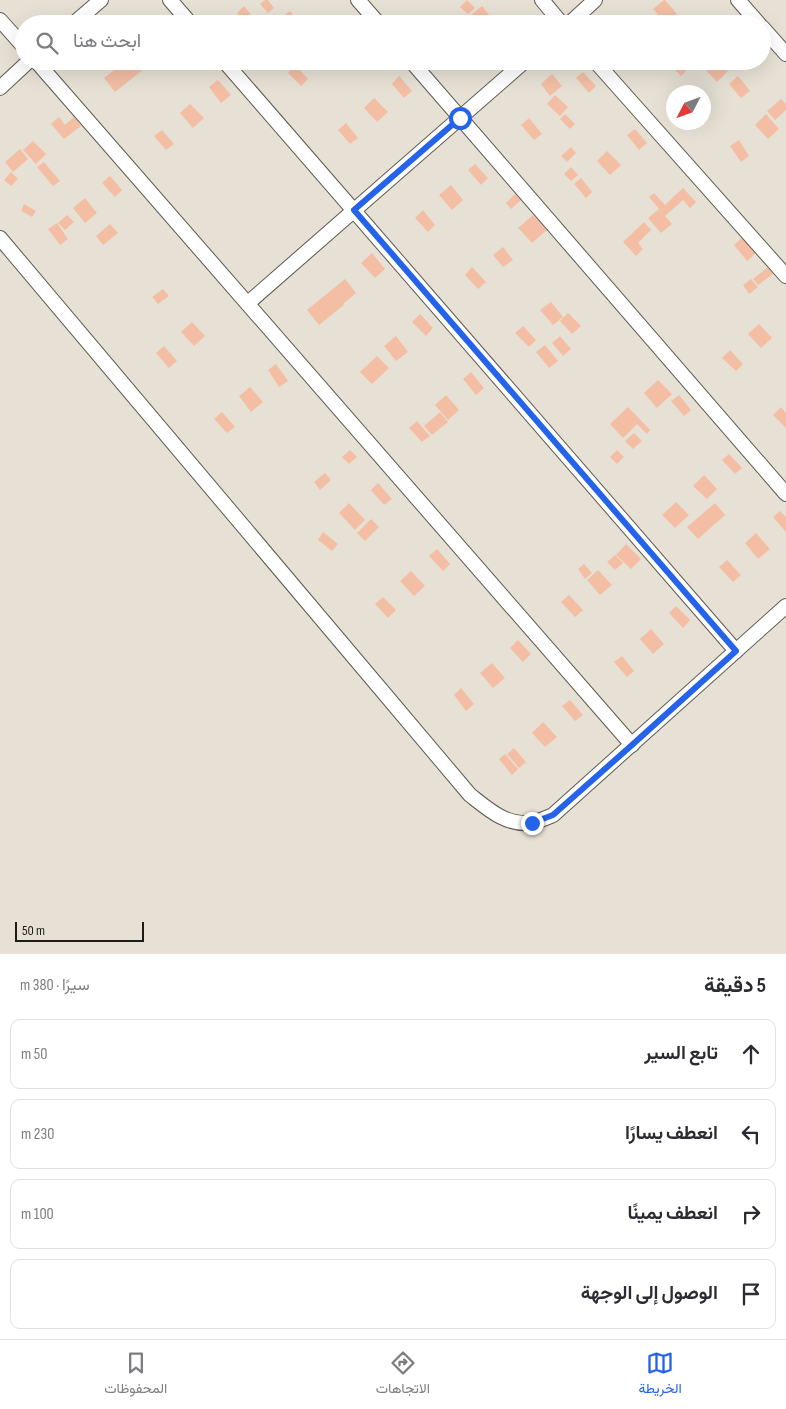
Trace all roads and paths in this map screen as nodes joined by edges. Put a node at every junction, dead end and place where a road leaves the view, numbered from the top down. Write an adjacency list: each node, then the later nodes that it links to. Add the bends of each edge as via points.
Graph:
1 (101, 0): 7 (street)
2 (170, 0): 8 (street)
3 (358, 0): 9 (street)
4 (542, 0): 10 (street)
5 (596, 0): 11 (street)
6 (738, 0): 12 (street)
7 (84, 15)
8 (183, 15)
9 (371, 15)
10 (554, 15)
11 (578, 15)
12 (751, 15)
13 (0, 20): 14 (street)
14 (15, 37)
15 (771, 37): 16 (street)
16 (786, 54)
17 (19, 70): 23 (street)
18 (44, 70): 28 (street)
19 (232, 70): 25 (street)
20 (419, 70): 24 (street)
21 (515, 70): 24 (street)
22 (603, 70): 27 (street)
23 (0, 88)
24 (460, 118): 25 (street); 29 (street)
25 (354, 210): 28 (street); 31 (street)
26 (0, 238): 32 (street, via 470,795 511,822 532,823 553,815)
27 (786, 276)
28 (248, 303): 32 (street)
29 (786, 494)
30 (786, 606): 31 (street)
31 (736, 651): 32 (street)
32 (632, 745)

